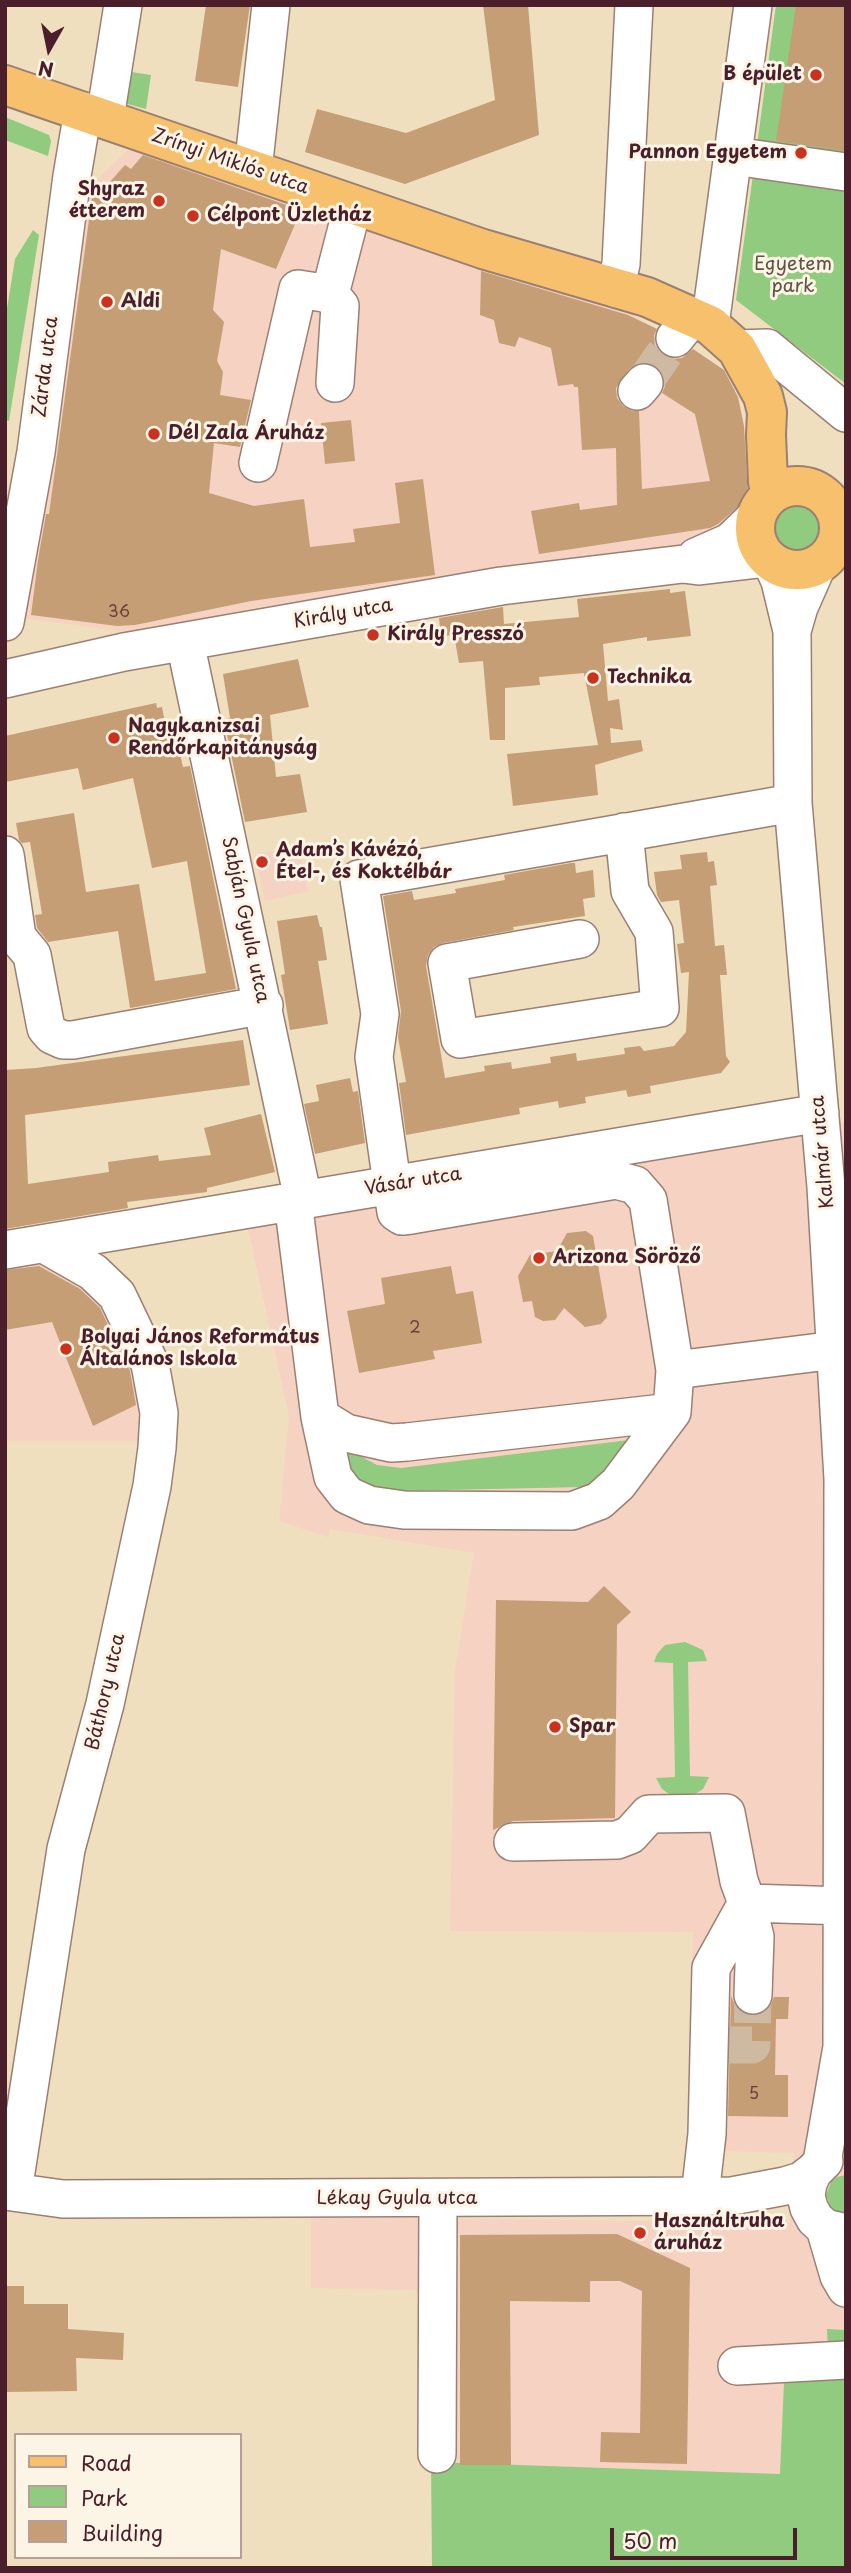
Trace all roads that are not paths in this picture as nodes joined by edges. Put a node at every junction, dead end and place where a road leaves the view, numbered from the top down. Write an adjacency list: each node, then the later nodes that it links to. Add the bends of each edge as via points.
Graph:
1 (123, 5): 6 (street, Zárda utca)
2 (271, 5): 8 (street)
3 (634, 5): 11 (street, via 621,264)
4 (753, 5): 7 (street)
5 (5, 85): 6 (main road, Zrínyi Miklós utca)
6 (94, 115): 8 (main road, Zrínyi Miklós utca); 23 (street, Zárda utca, via 70,190 36,452)
7 (734, 156): 9 (street); 13 (street)
8 (253, 170): 10 (main road, Zrínyi Miklós utca)
9 (846, 172)
10 (353, 205): 11 (main road, Zrínyi Miklós utca); 12 (street)
11 (615, 288): 13 (main road, Zrínyi Miklós utca, via 647,297)
12 (330, 295): 14 (street, via 340,306); 17 (street, via 298,289)
13 (704, 332): 15 (main road, via 755,379); 16 (street, via 767,348)
14 (335, 383)
15 (768, 412): 18 (main road, via 779,427 789,464); 19 (main road)
16 (846, 413)
17 (258, 463)
18 (814, 490): 19 (main road, via 792,486); 20 (main road, via 830,502)
19 (764, 506): 21 (main road, via 756,538); 22 (street, Király utca, via 730,542)
20 (835, 545): 21 (main road, via 797,571); 24 (street, Kalmár utca, via 808,583)
21 (769, 560): 22 (street, Király utca); 24 (street, Kalmár utca, via 780,581)
22 (683, 564): 25 (street, Király utca, via 501,586)
23 (5, 622)
24 (792, 631): 27 (street, Kalmár utca)
25 (185, 642): 26 (street, Király utca); 31 (street, Sabján Gyula utca)
26 (5, 679)
27 (793, 803): 28 (street); 32 (street, Kalmár utca)
28 (624, 832): 30 (street, via 630,891 654,932 660,1007 460,1039 447,963); 33 (street, via 359,879 380,1014 374,1057)
29 (5, 855): 31 (street, via 17,937 32,955 46,1028 52,1035 73,1040)
30 (580, 939)
31 (264, 1005): 34 (street, Sabján Gyula utca)
32 (828, 1092): 33 (street, Vásár utca); 37 (street, Kalmár utca)
33 (391, 1186): 34 (street, Vásár utca); 38 (street, via 396,1212 402,1216 616,1180 635,1185 648,1200)
34 (298, 1200): 35 (street, Vásár utca); 40 (street, Sabján Gyula utca)
35 (44, 1244): 36 (street, Vásár utca); 48 (street, Báthory utca, via 93,1272 117,1295 150,1364 159,1412 158,1448 105,1704 66,1849 16,2172)
36 (5, 1250)
37 (836, 1350): 38 (street); 41 (street, Kalmár utca)
38 (675, 1370): 39 (street)
39 (672, 1412): 40 (street, via 391,1443 346,1433); 40 (street, Sabján Gyula utca, via 618,1484 599,1501 572,1511 404,1510 369,1505 347,1495 333,1477)
40 (320, 1417)
41 (845, 1626): 44 (street, Kalmár utca)
42 (513, 1842): 43 (street, via 617,1840 630,1835 649,1814 726,1813)
43 (747, 1903): 44 (street); 45 (street, via 755,1937); 50 (street, via 711,1968 714,2044 707,2134)
44 (844, 1906): 46 (street, Kalmár utca)
45 (753, 1995)
46 (844, 2054): 47 (street, Kalmár utca)
47 (827, 2163): 50 (street, via 785,2186); 54 (street, Kalmár utca, via 808,2183 806,2196 809,2208)
48 (5, 2178)
49 (5, 2191): 51 (street)
50 (716, 2196): 52 (street, Lékay Gyula utca); 54 (street, via 771,2204)
51 (63, 2199): 52 (street, Lékay Gyula utca); 53 (street)
52 (438, 2199): 58 (street)
53 (5, 2217)
54 (829, 2227): 55 (street, Kalmár utca, via 839,2276)
55 (846, 2288)
56 (846, 2360): 57 (street)
57 (737, 2366)
58 (437, 2454)

